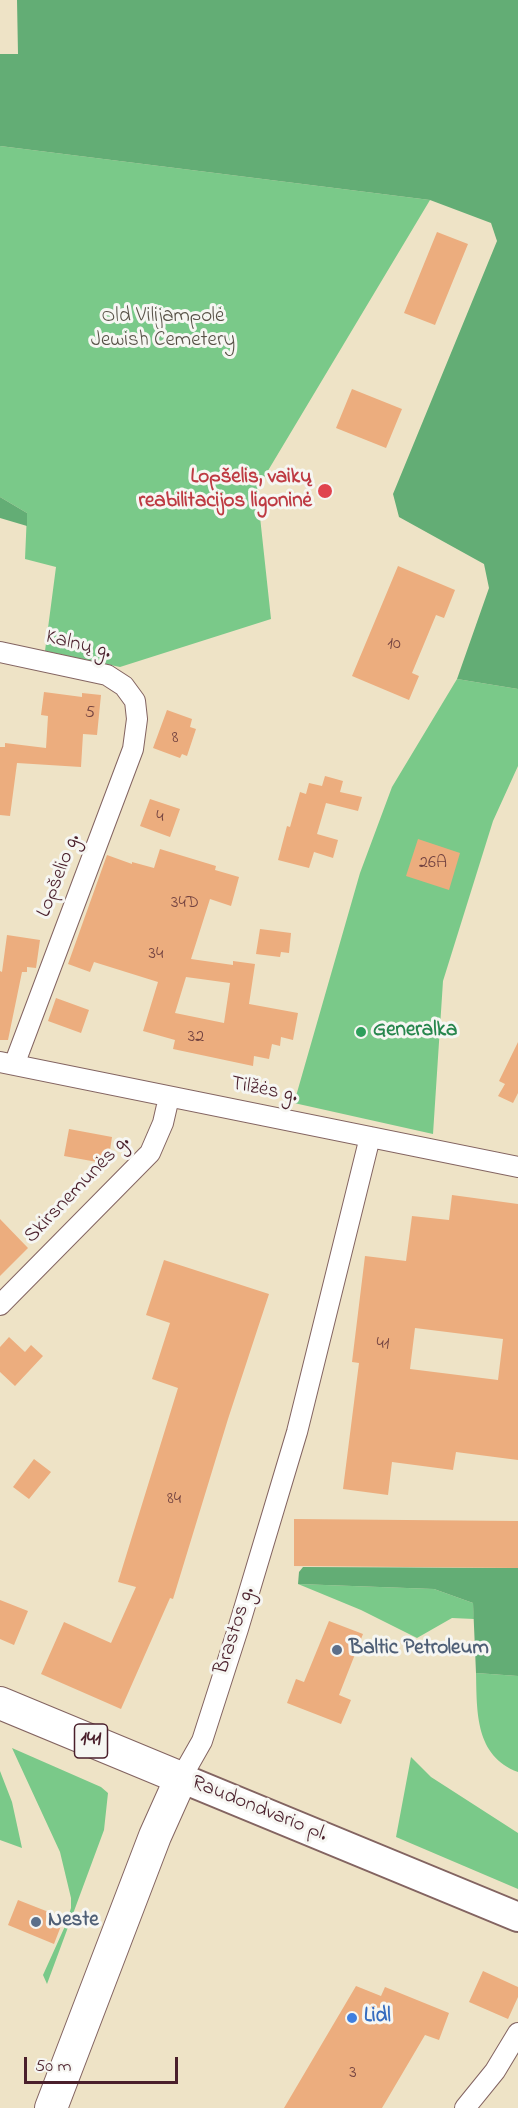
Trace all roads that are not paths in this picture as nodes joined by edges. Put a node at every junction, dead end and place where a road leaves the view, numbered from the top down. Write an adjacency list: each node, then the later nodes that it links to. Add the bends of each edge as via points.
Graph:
1 (0, 652): 2 (street, Kalnų g., via 107,675 124,686)
2 (135, 701): 3 (street, Lopšelio g., via 133,749)
3 (7, 1064): 4 (street, Tilžės g.)
4 (169, 1096): 5 (street, Tilžės g.); 7 (street, Skirsnemunės g., via 150,1153)
5 (370, 1137): 6 (street, Tilžės g.); 9 (street, Brastos g., via 297,1432 202,1741)
6 (518, 1167)
7 (0, 1305)
8 (0, 1703): 9 (main road, Raudondvario pl. / 141)
9 (182, 1778): 10 (main road, Raudondvario pl. / 141); 12 (main road, Brastos g., via 158,1829)
10 (518, 1917)
11 (518, 2034): 13 (street)
12 (51, 2108)
13 (465, 2108)

